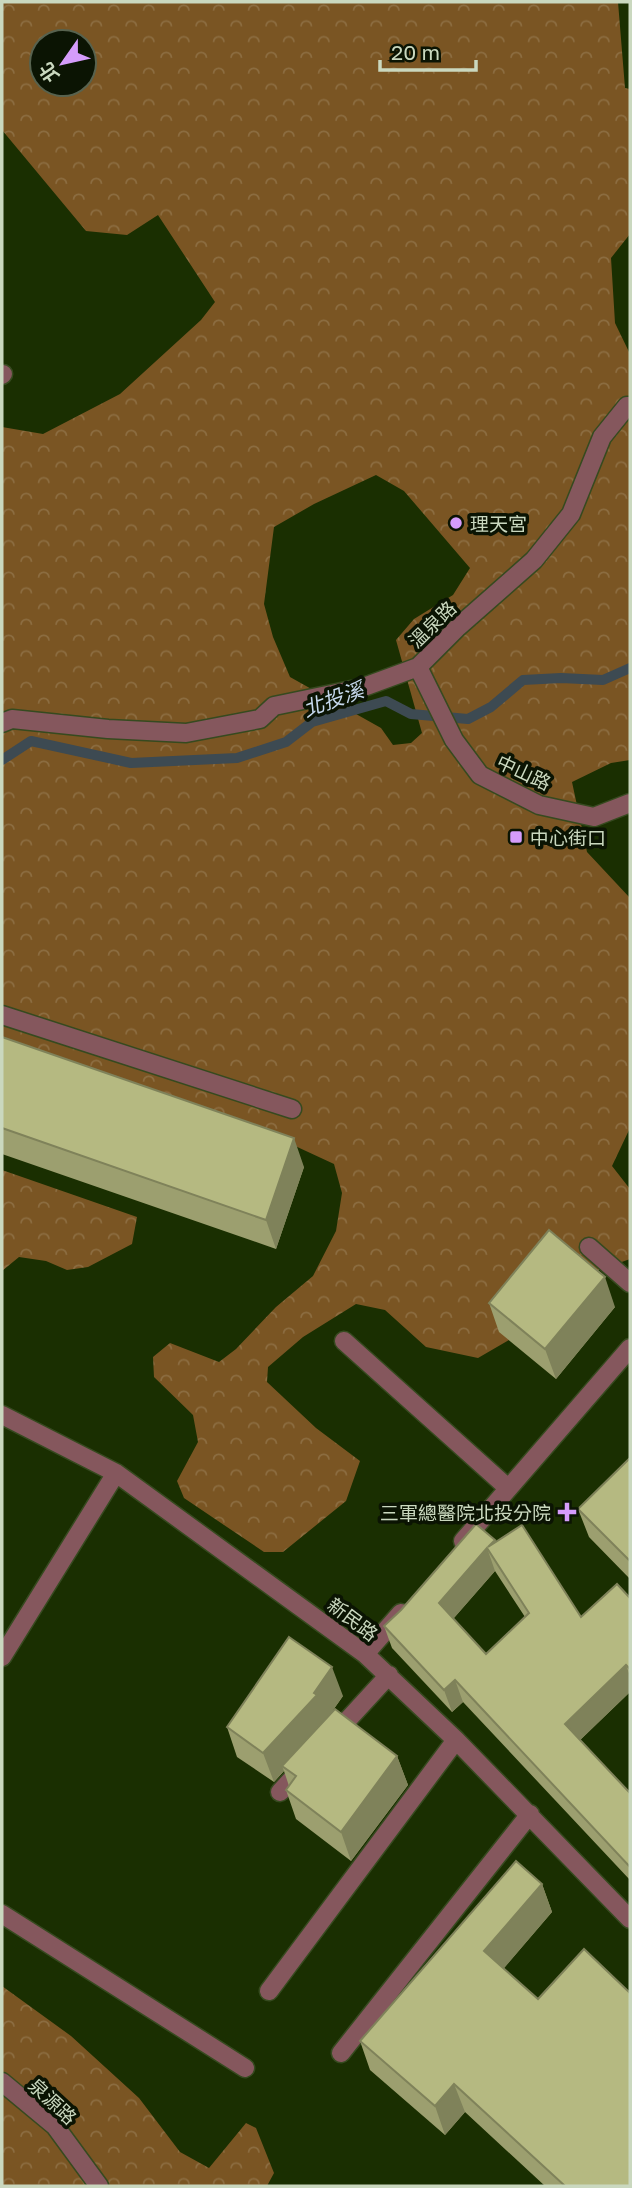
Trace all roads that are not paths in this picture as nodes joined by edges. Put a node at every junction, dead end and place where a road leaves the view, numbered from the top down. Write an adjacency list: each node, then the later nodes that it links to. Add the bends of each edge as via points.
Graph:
1 (630, 406): 2 (street, 溫泉路, via 602,437 571,514 534,560)
2 (418, 667): 3 (street, 溫泉路, via 361,688 274,706 260,719 186,733 12,719); 4 (street, 中山路, via 454,740 480,775 539,805 594,817)
3 (2, 723)
4 (630, 803)
5 (2, 1015): 6 (street)
6 (292, 1109)
7 (589, 1247): 8 (street)
8 (630, 1283)
9 (344, 1340): 13 (street)
10 (630, 1348): 13 (street)
11 (2, 1415): 12 (street, 新民路)
12 (116, 1473): 16 (street, 新民路); 17 (street)
13 (508, 1488): 14 (street)
14 (455, 1550)
15 (410, 1602): 16 (street)
16 (365, 1654): 18 (street, 新民路)
17 (2, 1657)
18 (389, 1675): 19 (street, 新民路); 20 (street)
19 (456, 1740): 21 (street, 新民路); 24 (street)
20 (280, 1792)
21 (530, 1814): 23 (street, 新民路); 25 (street)
22 (2, 1914): 26 (street)
23 (630, 1919)
24 (269, 1991)
25 (341, 2053)
26 (245, 2068)
27 (2, 2082): 28 (street, 泉源路, via 55,2126)
28 (99, 2186)

